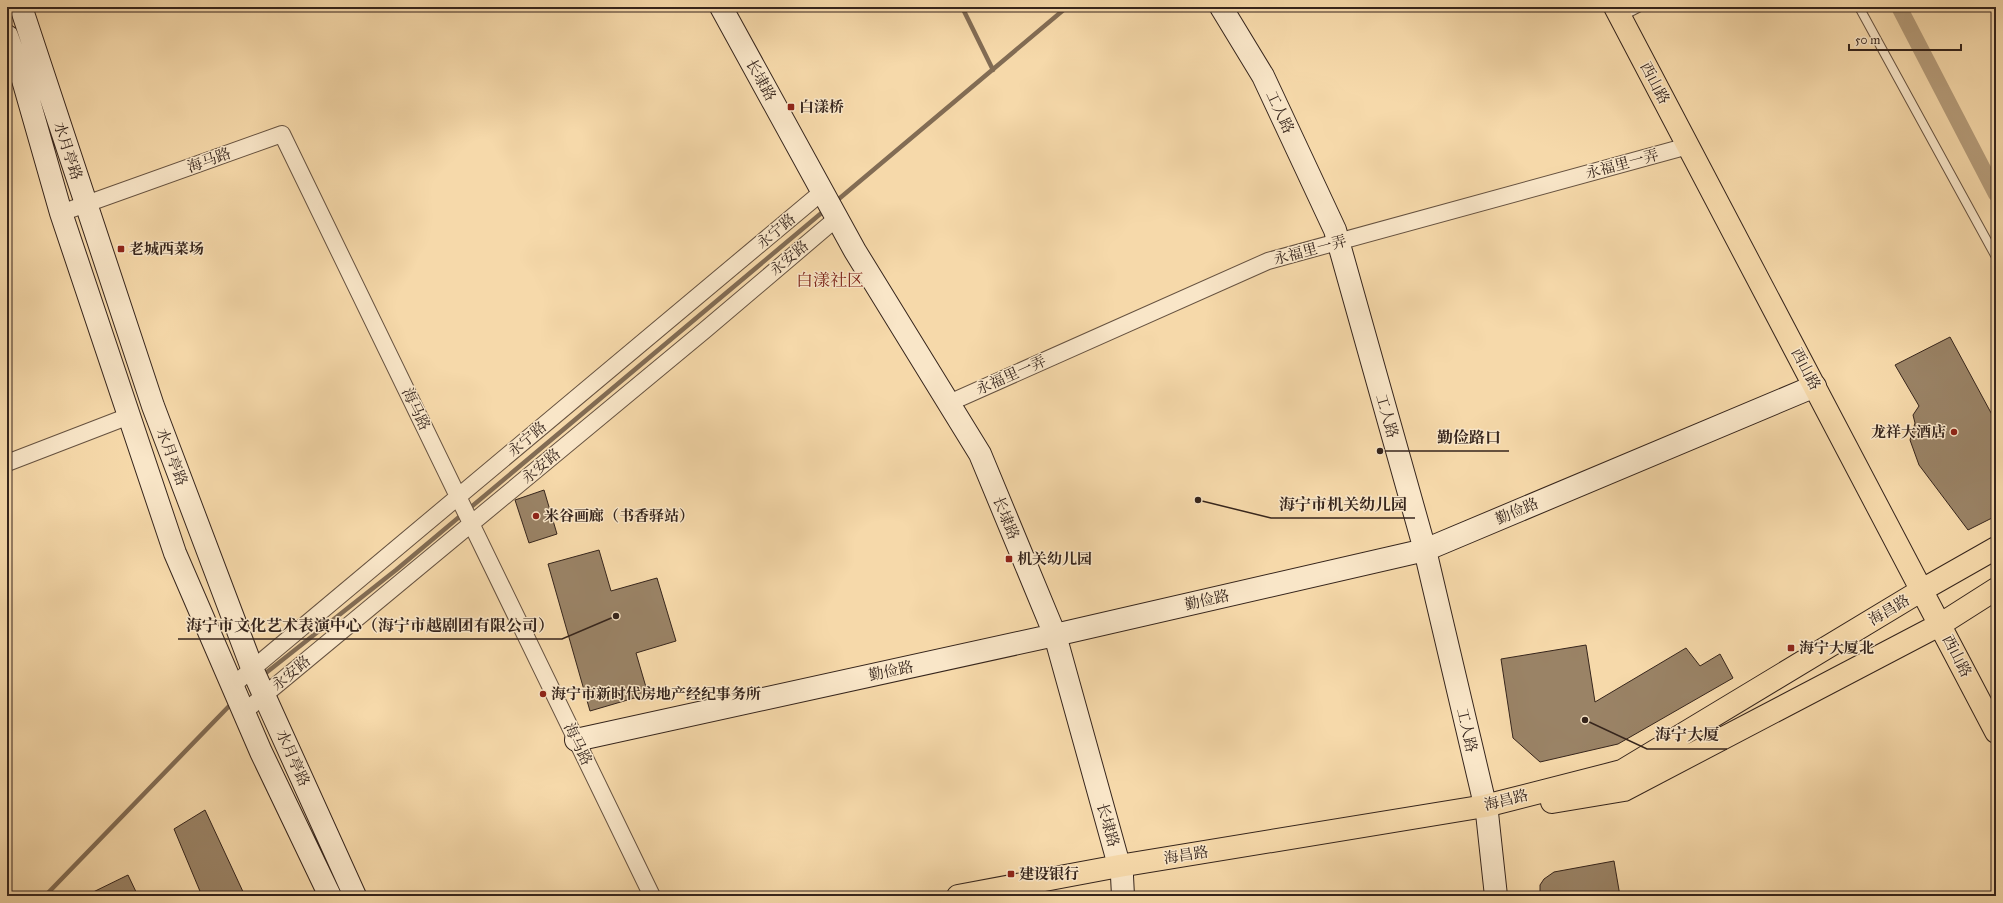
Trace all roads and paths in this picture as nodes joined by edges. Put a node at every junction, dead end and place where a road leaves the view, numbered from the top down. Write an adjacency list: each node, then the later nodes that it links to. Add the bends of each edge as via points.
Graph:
1 (21, 7): 10 (street, 水月亭路)
2 (721, 7): 9 (street, 长埭路)
3 (1221, 7): 13 (street, 工人路, via 1264,76 1335,230)
4 (1640, 7): 6 (lane)
5 (1859, 7): 14 (lane)
6 (1618, 12): 8 (main road, 西山路)
7 (7, 36): 11 (street, 水月亭路, via 23,80)
8 (1688, 146): 13 (street, 永福里一弄); 15 (main road, 西山路)
9 (823, 193): 12 (street); 19 (street, 永宁路)
10 (86, 204): 11 (street, 海马路); 19 (street, 海马路, via 282,134); 26 (street, 水月亭路, via 153,406)
11 (61, 213): 17 (street, 水月亭路)
12 (836, 216): 16 (street, 长埭路); 19 (street, 永安路, via 705,330)
13 (1338, 242): 16 (street, 永福里一弄, via 1268,261); 21 (street, 工人路)
14 (1996, 257)
15 (1815, 386): 21 (street, 勤俭路); 23 (main road, 西山路)
16 (949, 403): 25 (street, 长埭路, via 980,454)
17 (129, 416): 18 (street); 27 (street, 水月亭路, via 175,553)
18 (7, 463)
19 (465, 511): 26 (street, 永宁路); 28 (street, 永安路); 31 (street, 海马路)
20 (1996, 548): 23 (main road, 海昌路)
21 (1425, 550): 25 (street, 勤俭路); 32 (street, 工人路)
22 (1996, 589): 24 (main road, 海昌路)
23 (1922, 590): 24 (main road, 西山路); 32 (main road, 海昌路, via 1622,771)
24 (1940, 624): 30 (main road, 西山路); 32 (main road, 海昌路, via 1624,790)
25 (1054, 635): 31 (street, 勤俭路); 33 (street, 长埭路)
26 (253, 671): 27 (street, 永宁路); 28 (street, 水月亭路)
27 (231, 683): 29 (street, 水月亭路)
28 (265, 695): 29 (street, 永安路); 35 (street, 水月亭路)
29 (245, 715): 34 (street, 水月亭路)
30 (1996, 732)
31 (576, 740): 36 (street, 海马路)
32 (1486, 809): 33 (main road, 海昌路); 39 (street, 工人路)
33 (1122, 879): 37 (main road, 海昌路); 38 (main road, 海昌路)
34 (330, 896)
35 (355, 896)
36 (652, 896)
37 (958, 896)
38 (1010, 896)
39 (1496, 896)

